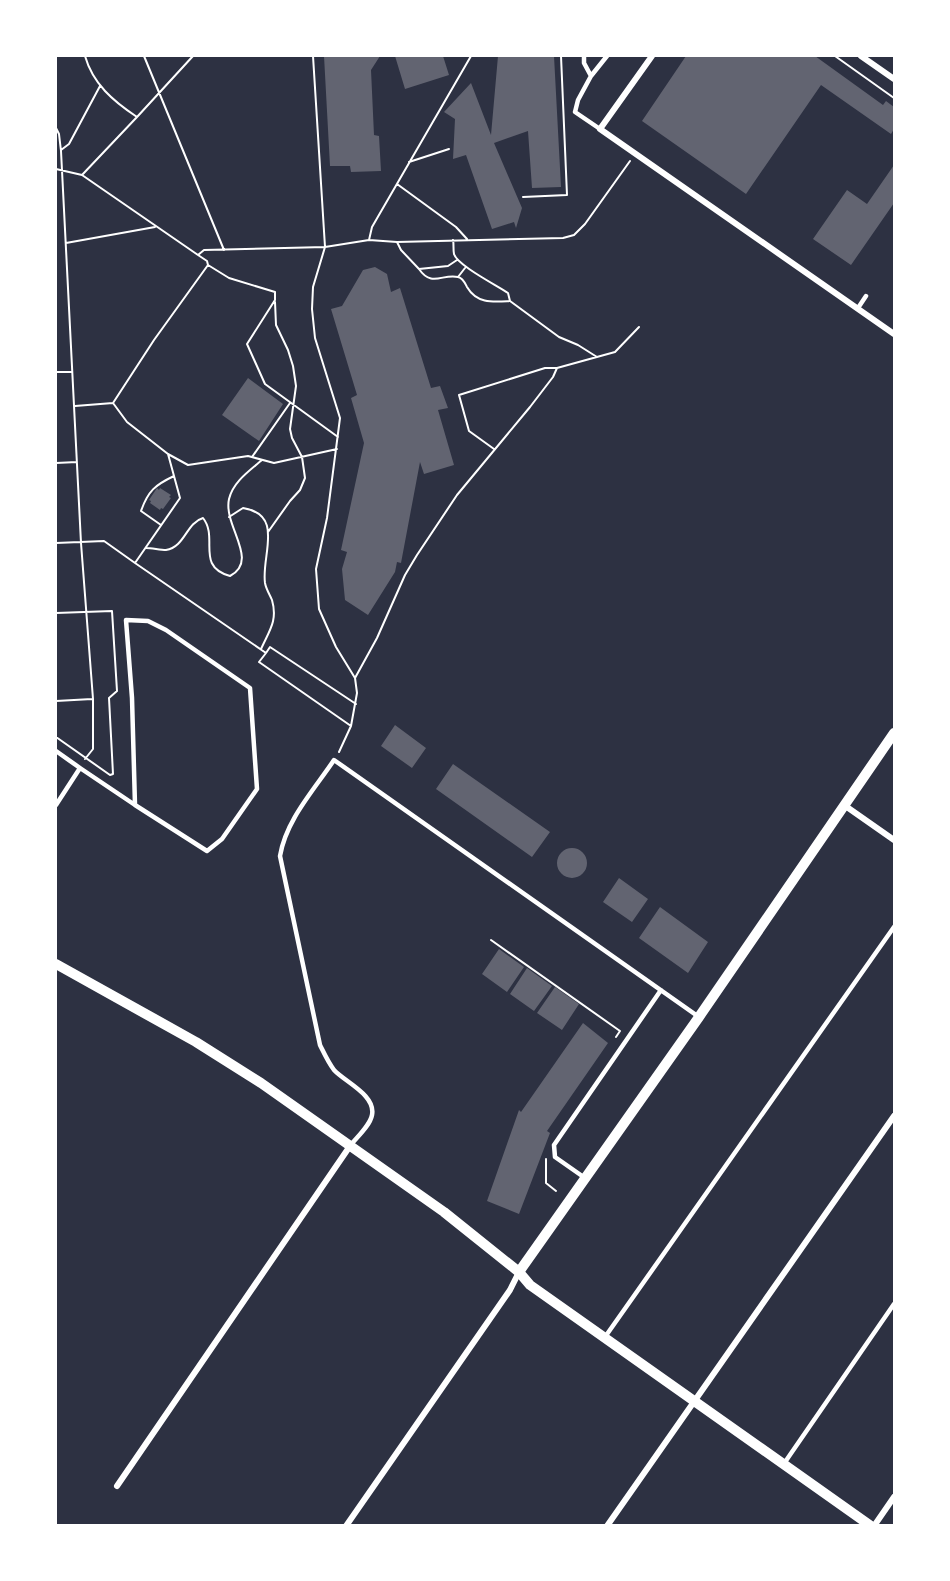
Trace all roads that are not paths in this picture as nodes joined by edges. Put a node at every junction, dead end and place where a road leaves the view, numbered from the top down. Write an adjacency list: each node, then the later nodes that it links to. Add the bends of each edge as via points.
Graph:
1 (584, 56): 5 (lane)
2 (607, 56): 5 (lane)
3 (652, 56): 7 (street)
4 (861, 56): 6 (street)
5 (591, 76): 7 (lane, via 576,112)
6 (894, 79)
7 (600, 129): 9 (street)
8 (866, 297): 9 (lane)
9 (858, 308): 10 (street)
10 (894, 334)
11 (894, 734): 15 (street)
12 (56, 751): 13 (lane)
13 (80, 768): 14 (lane); 16 (lane)
14 (56, 805)
15 (844, 805): 17 (street); 21 (street)
16 (135, 806): 16 (lane, via 207,850 222,839 257,789 250,688 166,630 148,621 126,620)
17 (894, 840)
18 (894, 927): 27 (lane)
19 (56, 964): 23 (street, via 196,1042)
20 (661, 990): 21 (lane); 23 (lane, via 334,760 283,838 280,856 320,1045 333,1069 372,1105 369,1121); 24 (lane, via 554,1145 555,1157)
21 (699, 1017): 24 (street)
22 (894, 1116): 28 (street)
23 (350, 1146): 25 (street, via 444,1212); 30 (street)
24 (585, 1179): 25 (street)
25 (519, 1272): 27 (street, via 530,1285); 32 (street)
26 (894, 1305): 29 (lane)
27 (604, 1338): 28 (street)
28 (694, 1401): 29 (street); 33 (street)
29 (783, 1465): 34 (street)
30 (117, 1486)
31 (894, 1497): 34 (street)
32 (346, 1526)
33 (607, 1526)
34 (873, 1526)

